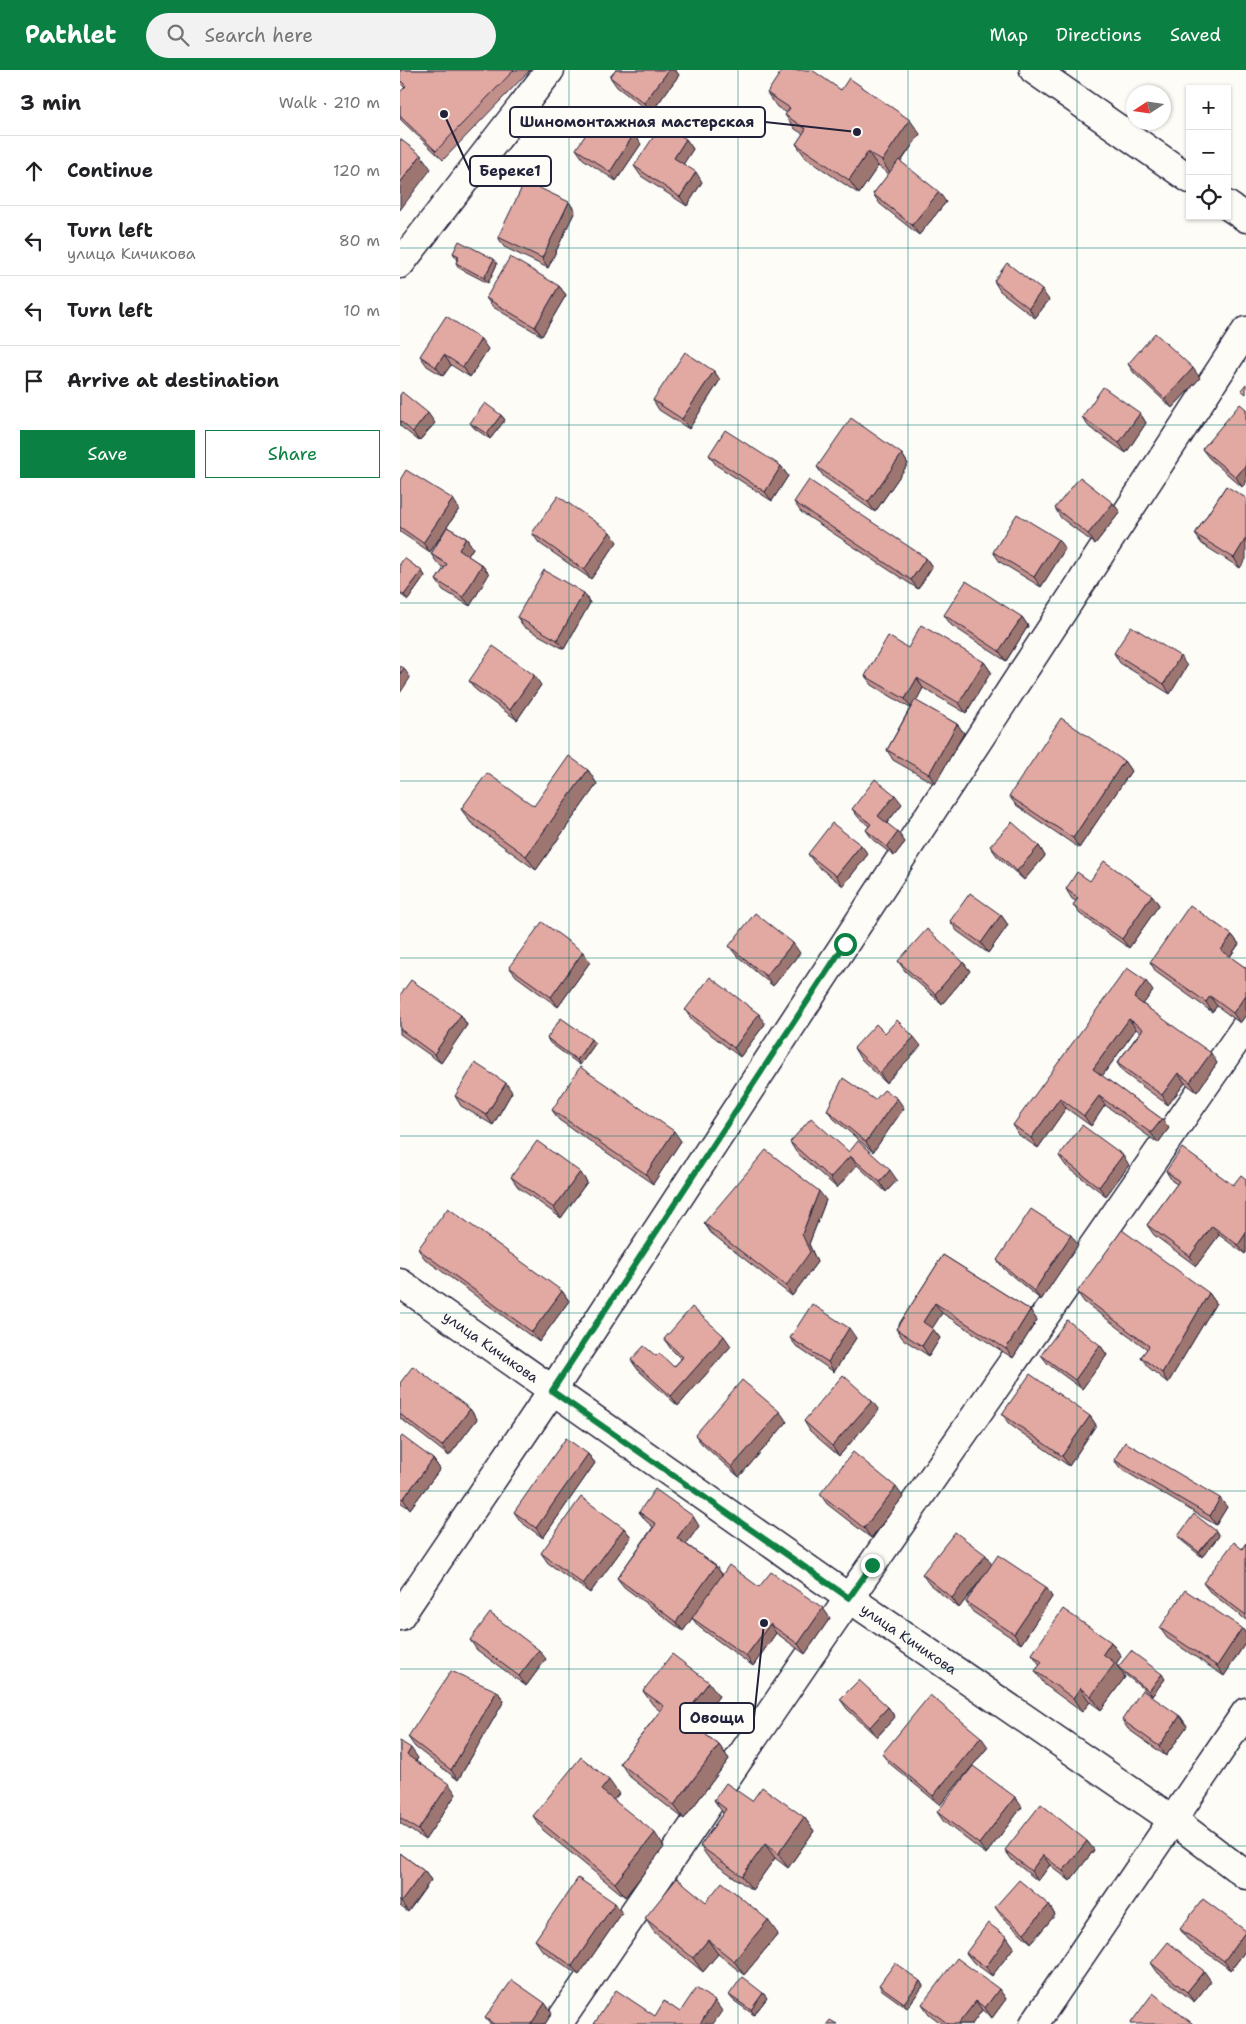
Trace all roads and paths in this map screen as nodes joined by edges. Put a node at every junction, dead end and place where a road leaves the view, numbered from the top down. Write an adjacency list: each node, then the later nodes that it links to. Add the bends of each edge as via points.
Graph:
1 (550, 70): 6 (street)
2 (1034, 70): 3 (street)
3 (1186, 176)
4 (1231, 208): 5 (street)
5 (1246, 218)
6 (401, 262)
7 (1246, 331): 10 (street)
8 (1246, 1026): 11 (street)
9 (400, 1283): 10 (street, улица Кичикова)
10 (552, 1391): 11 (street, улица Кичикова); 12 (street)
11 (849, 1598): 14 (street, улица Кичикова); 16 (street)
12 (400, 1616)
13 (1246, 1712): 14 (street)
14 (1172, 1820): 15 (street, улица Кичикова); 17 (street)
15 (1246, 1875)
16 (558, 2024)
17 (1034, 2024)

